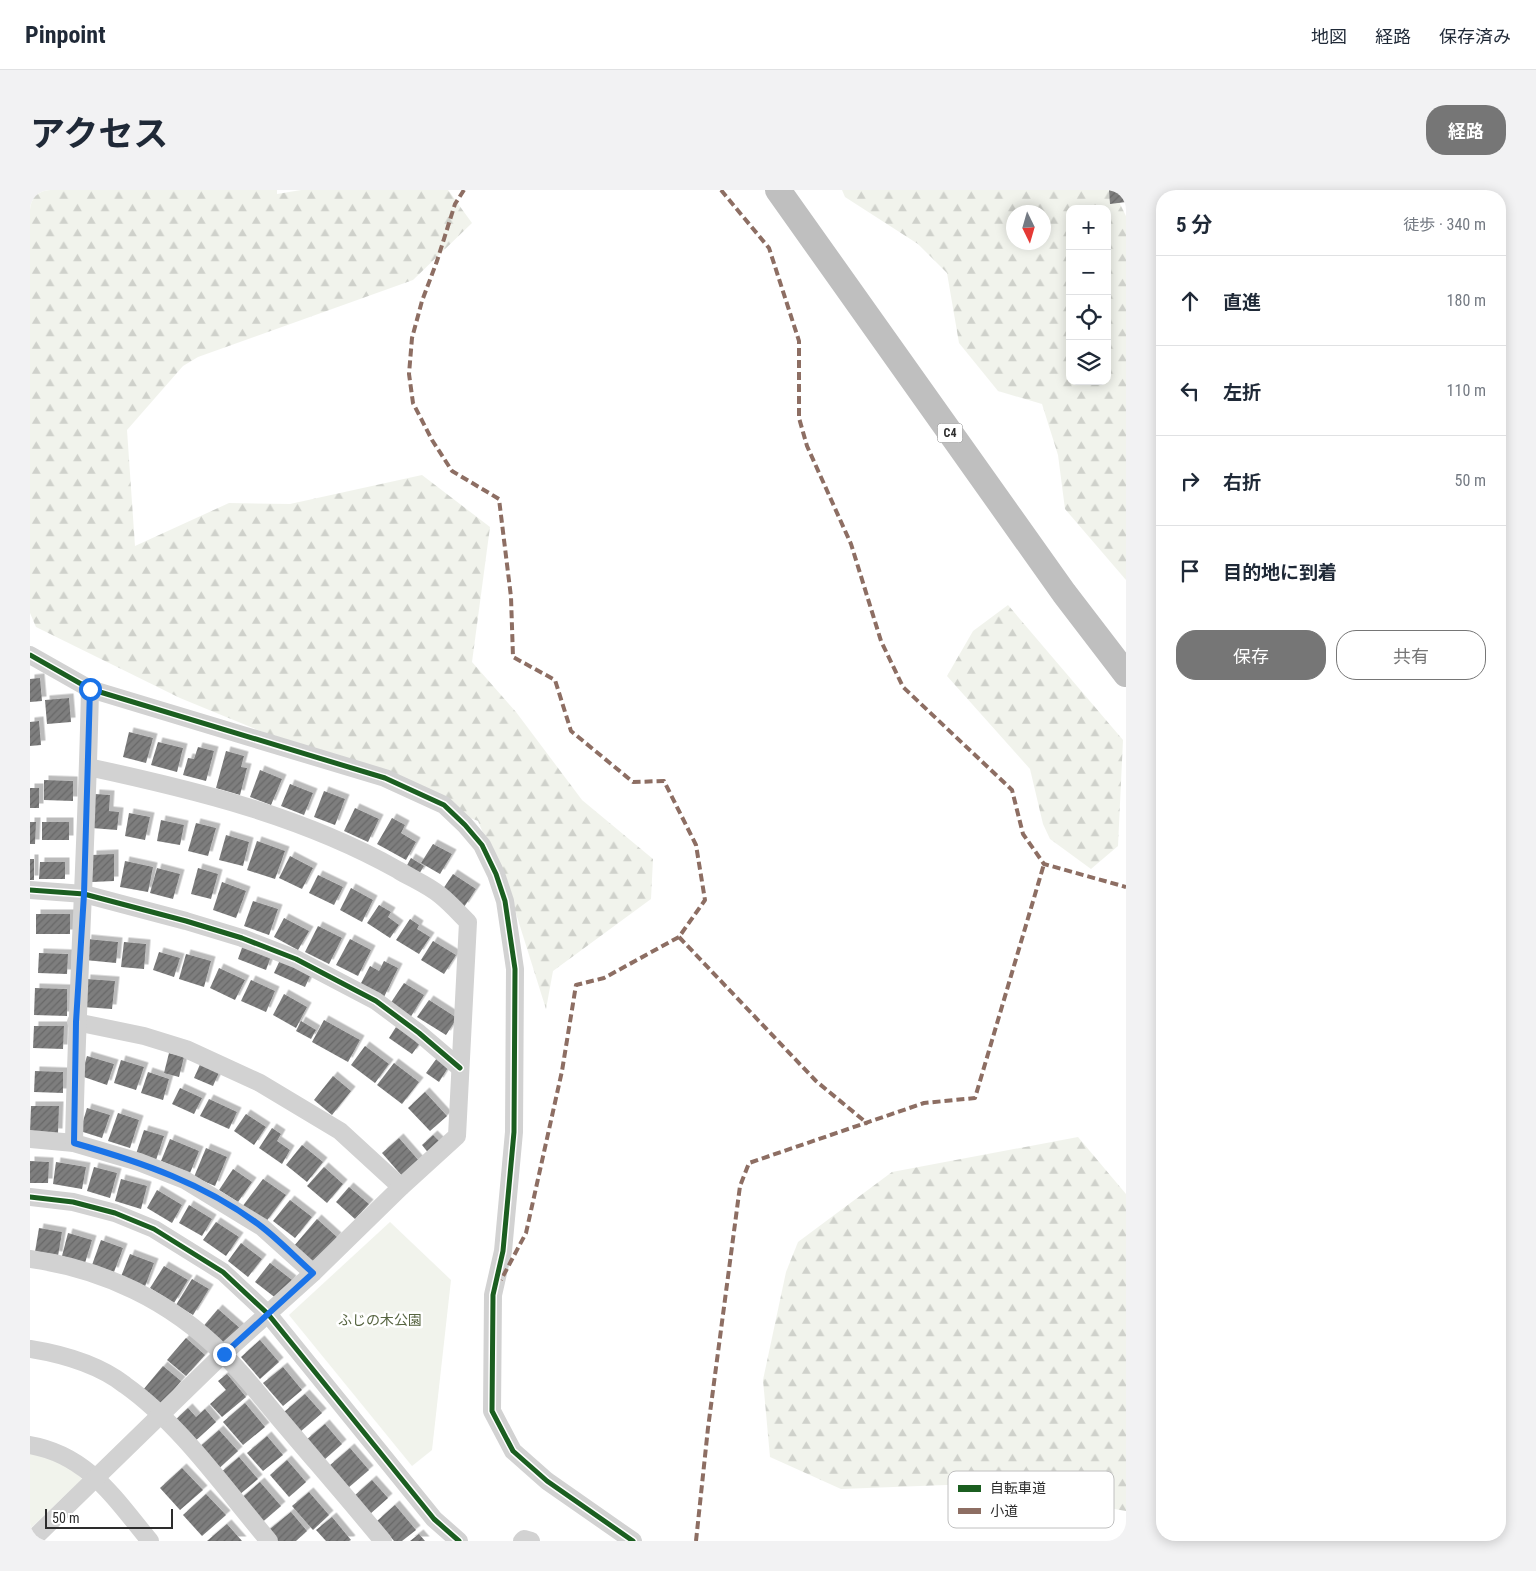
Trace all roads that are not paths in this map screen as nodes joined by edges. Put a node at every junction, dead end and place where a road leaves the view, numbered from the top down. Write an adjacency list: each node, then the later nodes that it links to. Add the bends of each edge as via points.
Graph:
1 (778, 190): 3 (highway, C4, via 1064,593)
2 (30, 655): 4 (street)
3 (1126, 674)
4 (90, 689): 5 (street); 29 (street, via 385,778 444,805 482,845 505,902 514,969 514,1132 503,1251 493,1295 492,1411 513,1451 547,1481)
5 (88, 767): 7 (street); 9 (street, via 192,789 263,811 373,856 439,894 468,922)
6 (30, 890): 7 (street)
7 (84, 894): 8 (street); 9 (street, via 242,938 296,959 376,1001)
8 (76, 1022): 11 (street); 12 (street, via 144,1036 186,1049 260,1083 340,1131)
9 (460, 1068): 12 (street, via 457,1136)
10 (30, 1139): 11 (street)
11 (74, 1143): 15 (street, via 139,1162 185,1180 262,1227)
12 (401, 1187): 15 (street)
13 (30, 1197): 16 (street, via 73,1202 115,1213 154,1229 223,1272)
14 (30, 1259): 18 (street, via 63,1263 143,1294 182,1318)
15 (313, 1273): 16 (street)
16 (268, 1314): 18 (street); 26 (street, via 434,1518)
17 (30, 1349): 19 (street, via 63,1356 124,1383)
18 (224, 1354): 19 (street); 25 (street)
19 (162, 1415): 21 (street); 24 (street)
20 (30, 1445): 21 (street, via 68,1458)
21 (96, 1477): 22 (street); 23 (street)
22 (31, 1541)
23 (150, 1541)
24 (269, 1541)
25 (383, 1541)
26 (459, 1541)
27 (522, 1541): 28 (street)
28 (531, 1541)
29 (633, 1541)

